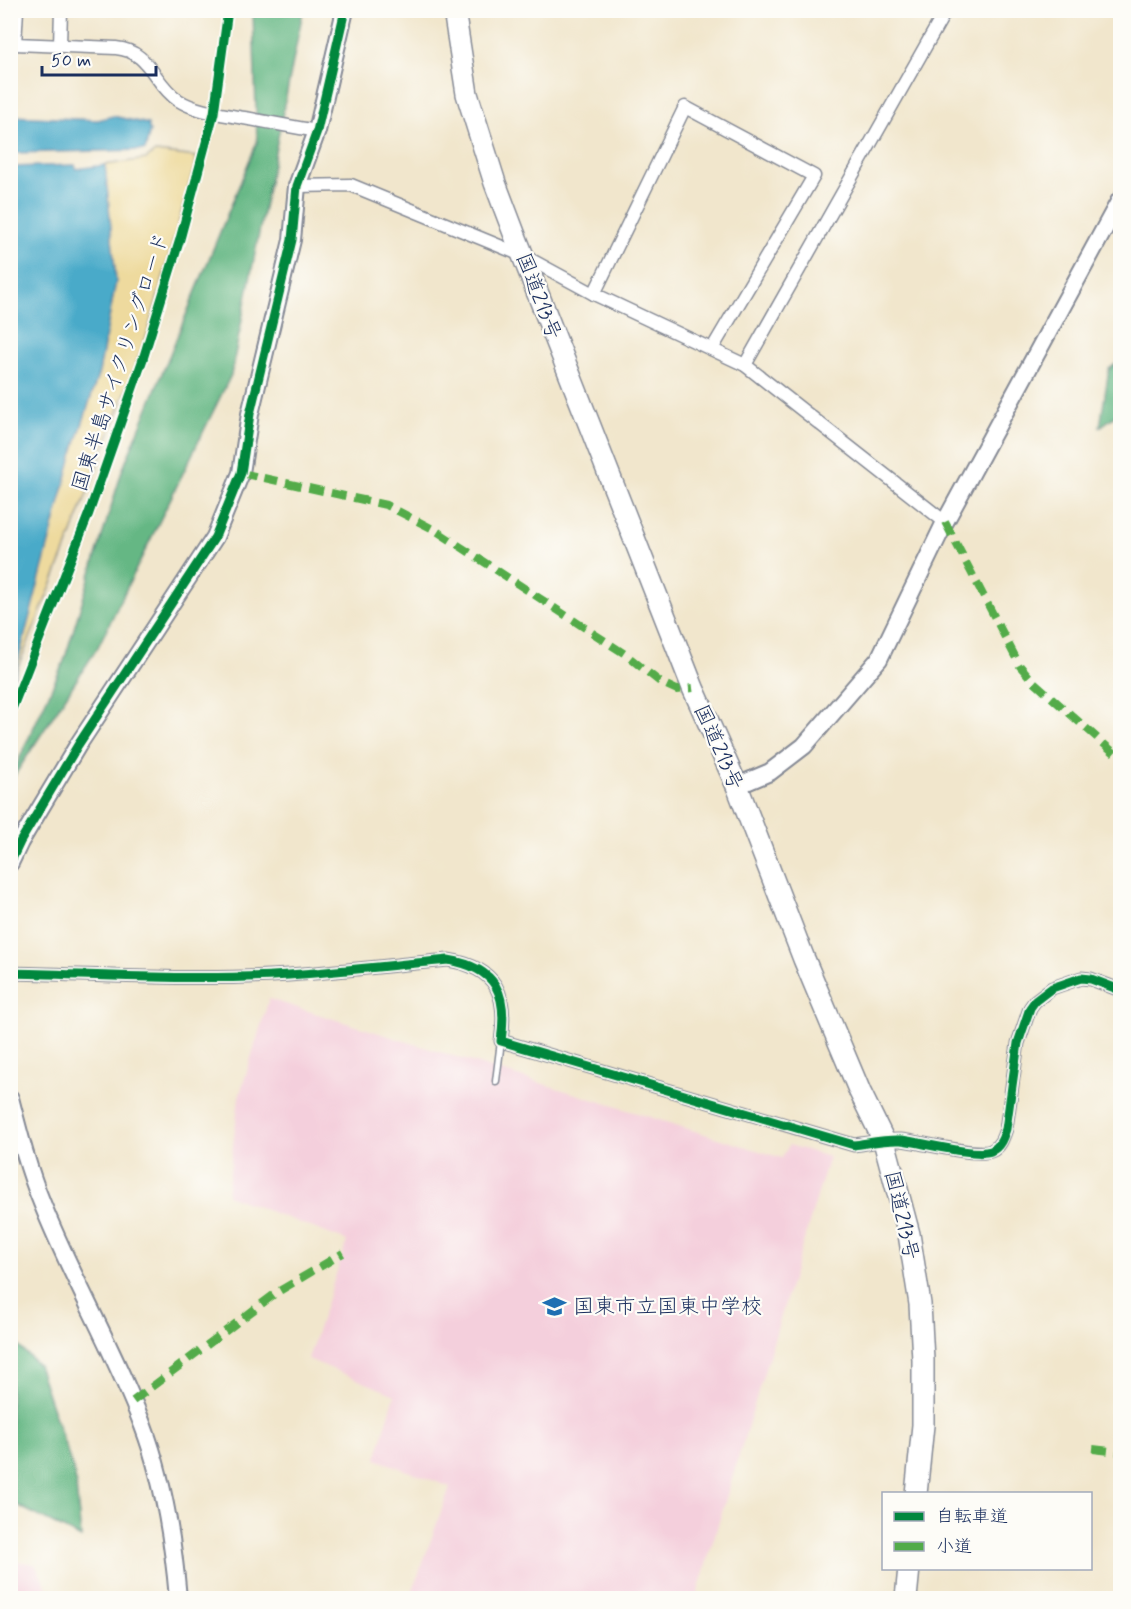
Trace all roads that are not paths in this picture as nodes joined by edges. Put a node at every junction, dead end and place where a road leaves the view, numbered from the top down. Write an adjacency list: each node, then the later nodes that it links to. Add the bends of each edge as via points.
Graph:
1 (16, 10): 6 (street, via 15,44)
2 (61, 10): 6 (street)
3 (345, 10): 7 (street)
4 (454, 10): 10 (highway, 国道213号, via 467,94 495,183)
5 (946, 10): 13 (street)
6 (60, 45): 7 (street, via 130,51 187,105)
7 (317, 131): 8 (street)
8 (297, 186): 10 (street, via 351,185); 16 (street, via 292,240 250,414 241,473 215,537 78,745)
9 (1120, 200): 14 (street)
10 (524, 256): 11 (street); 15 (highway, 国道213号, via 693,688)
11 (594, 294): 12 (street); 12 (street, via 685,107 814,176)
12 (712, 349): 13 (street)
13 (745, 365): 14 (street)
14 (945, 522): 15 (street, via 879,659 804,746 770,772)
15 (737, 786): 22 (highway, 国道213号, via 804,959)
16 (10, 863)
17 (10, 973): 19 (street, via 288,975 448,960 481,970 496,986 503,1011)
18 (1120, 990): 22 (street, via 1081,978 1052,988 1035,1001 1018,1043 1006,1129 992,1151)
19 (501, 1041): 20 (lane); 22 (street, via 854,1145)
20 (496, 1081)
21 (10, 1098): 25 (street, via 41,1202 144,1427 167,1514)
22 (884, 1141): 23 (highway, 国道213号, via 909,1234 920,1304 922,1425)
23 (916, 1492)
24 (909, 1570): 26 (highway)
25 (178, 1599)
26 (906, 1599)

